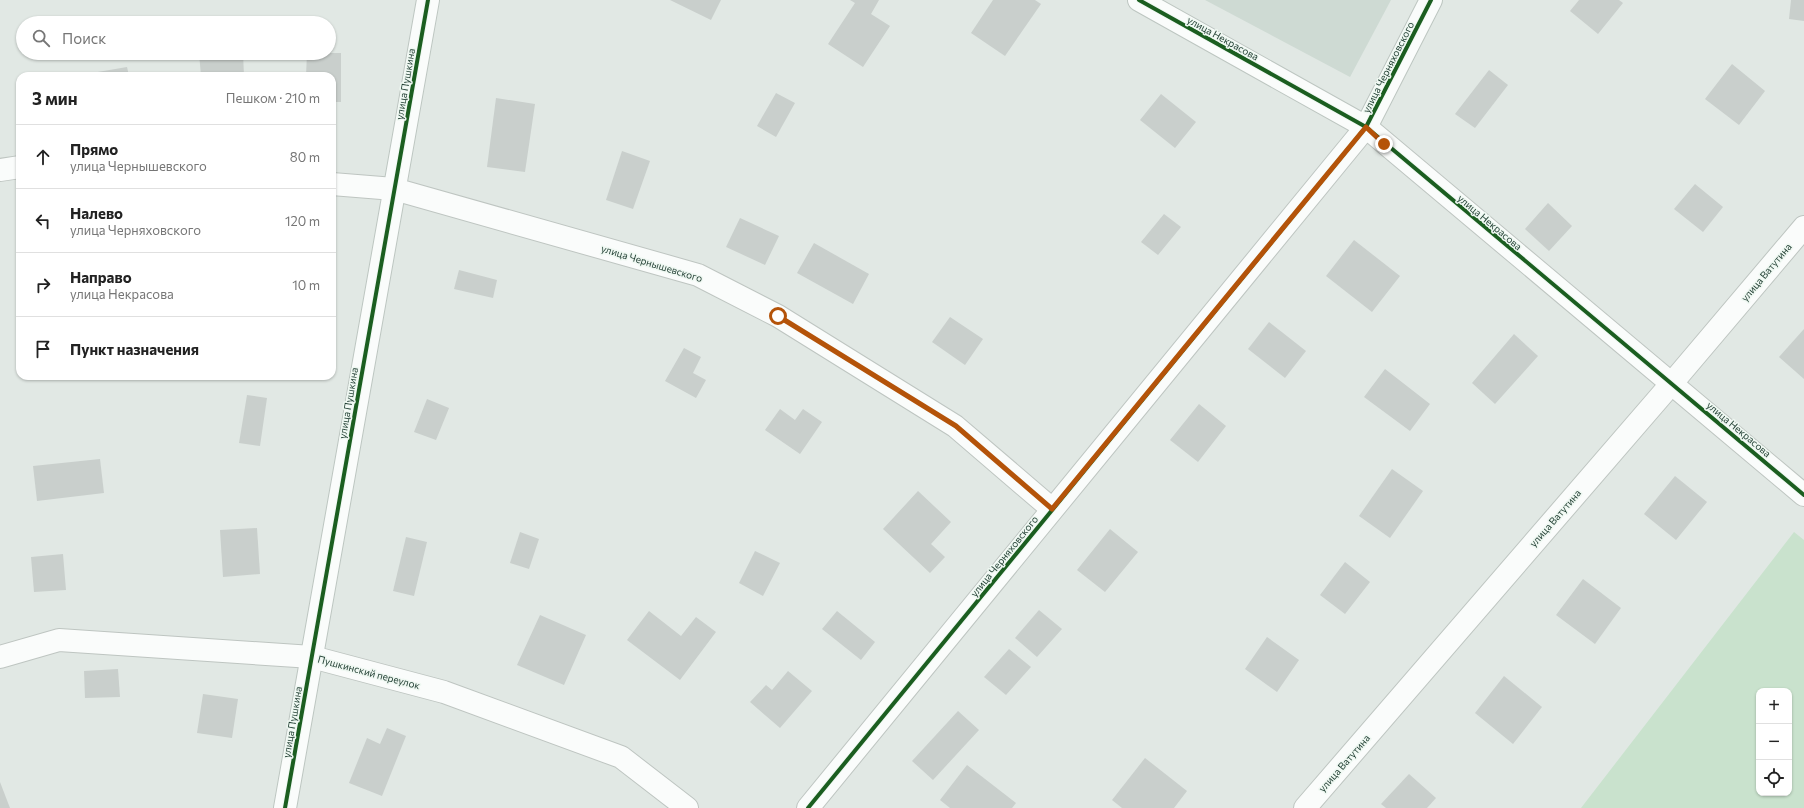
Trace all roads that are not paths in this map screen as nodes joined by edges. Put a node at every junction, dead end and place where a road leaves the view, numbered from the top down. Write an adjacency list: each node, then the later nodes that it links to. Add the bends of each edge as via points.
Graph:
1 (428, 0): 8 (street, улица Пушкина)
2 (1139, 0): 4 (street, улица Некрасова)
3 (1431, 0): 4 (street, улица Черняховского)
4 (1366, 127): 10 (street, улица Некрасова); 12 (street, улица Черняховского)
5 (16, 168): 6 (street)
6 (0, 170)
7 (336, 184): 8 (street, улица Чернышевского)
8 (394, 189): 12 (street, улица Чернышевского, via 698,275 778,316 956,426); 14 (street, улица Пушкина)
9 (1804, 227): 10 (street, улица Ватутина)
10 (1672, 383): 11 (street, улица Некрасова); 18 (street, улица Ватутина)
11 (1804, 495)
12 (1052, 509): 17 (street, улица Черняховского)
13 (0, 656): 14 (street, Пушкинский переулок, via 59,640)
14 (312, 657): 15 (street, улица Пушкина); 16 (street, Пушкинский переулок, via 444,692 621,757)
15 (285, 808)
16 (687, 808)
17 (808, 808)
18 (1305, 808)

